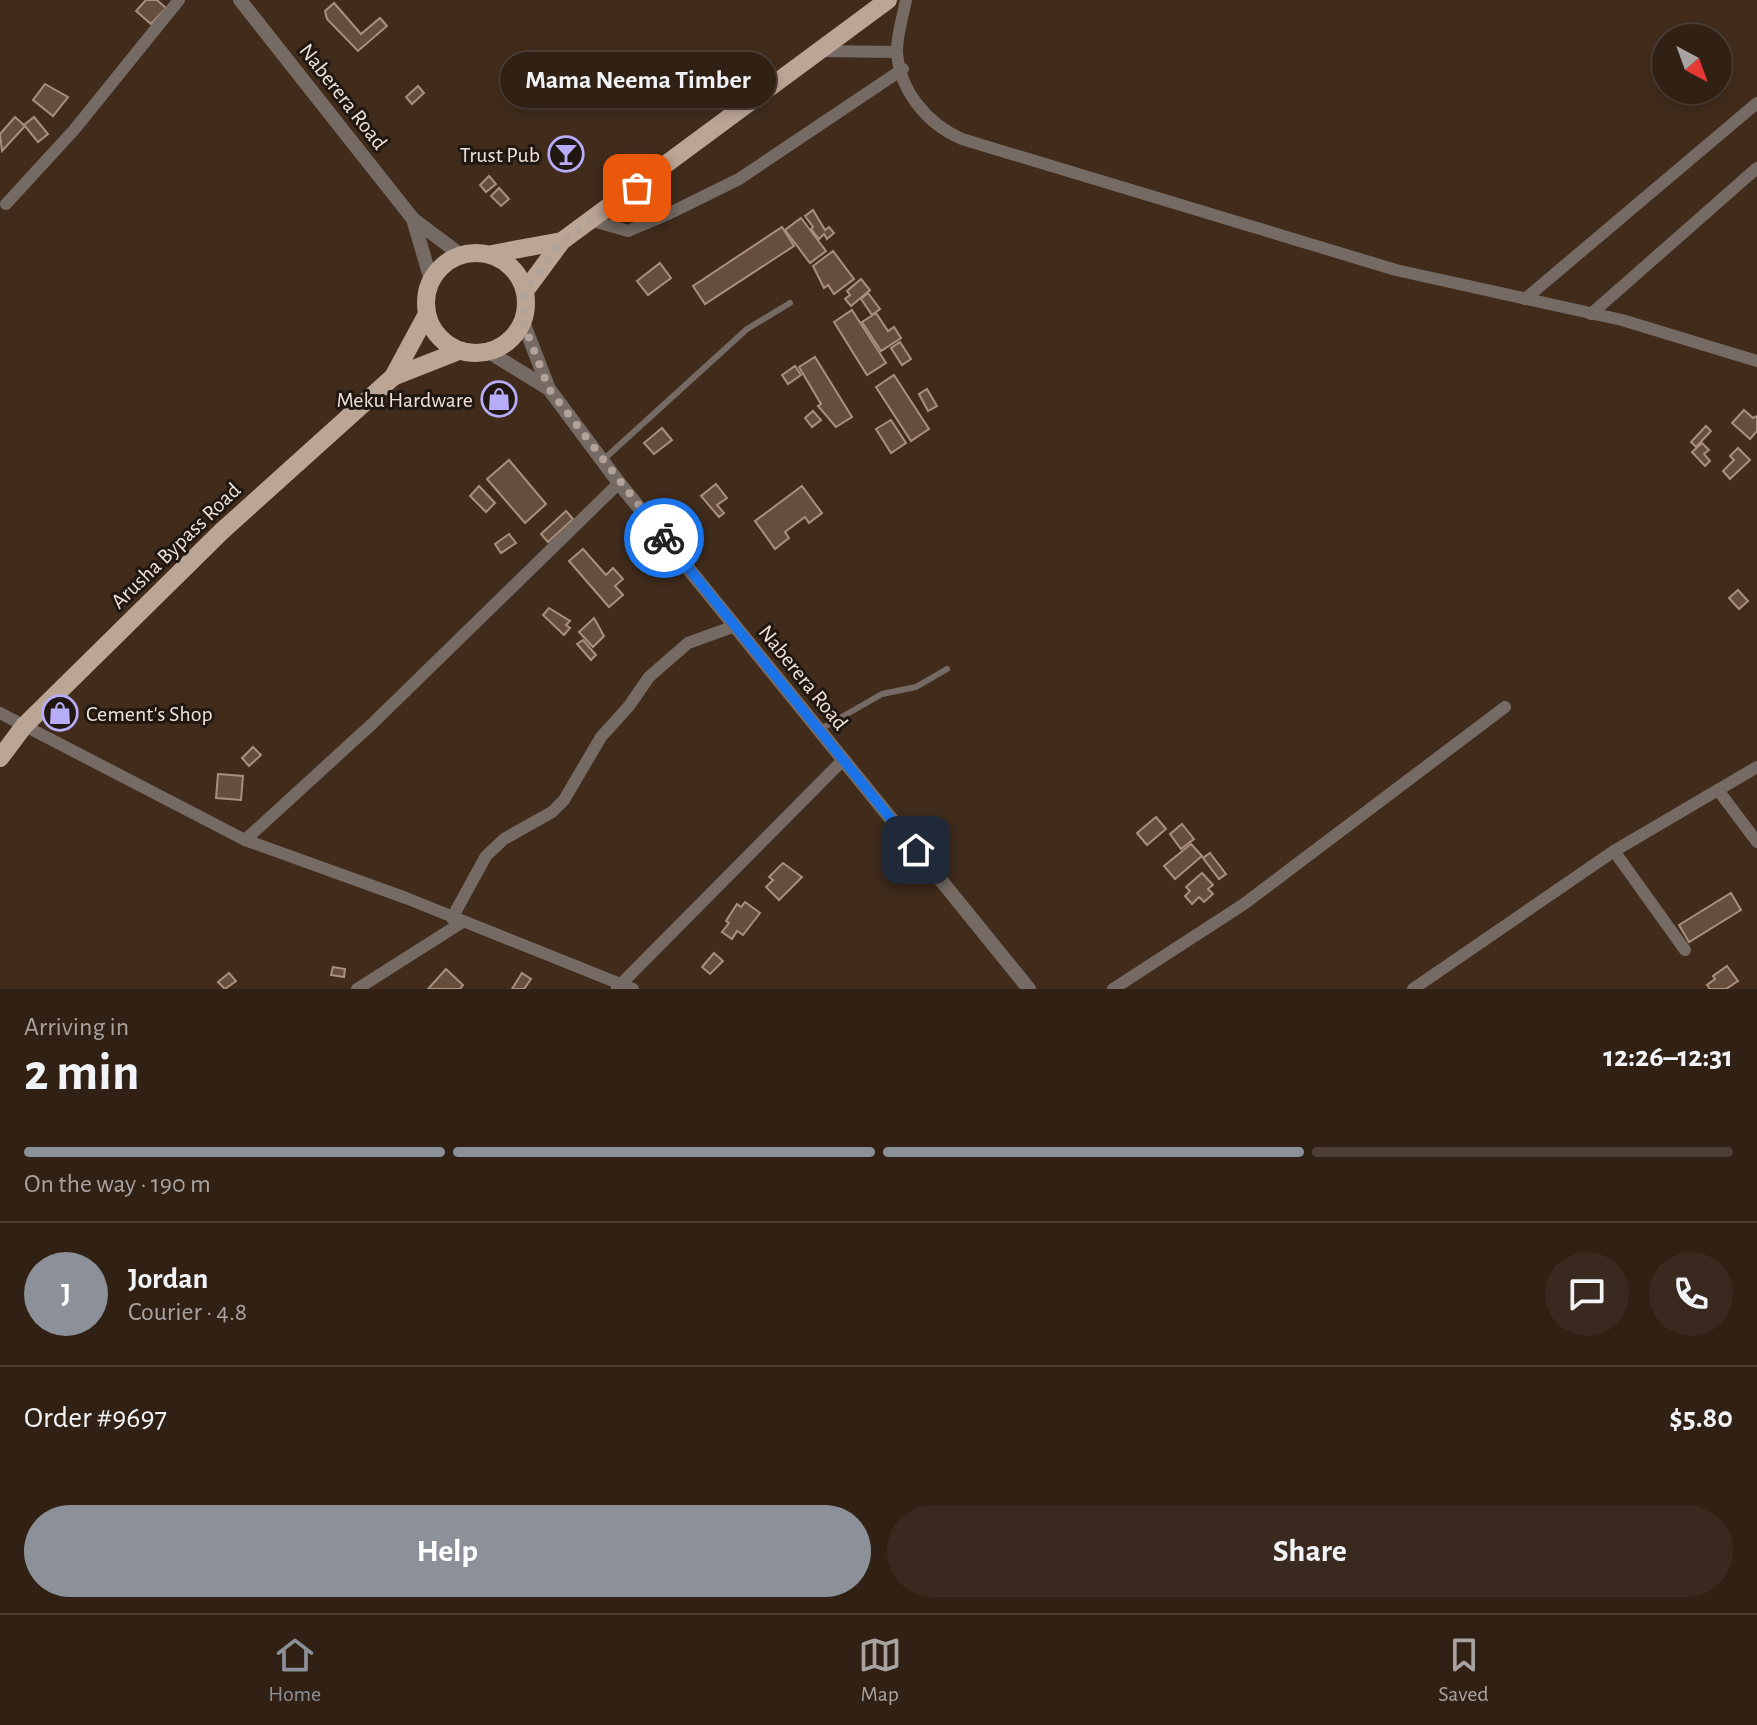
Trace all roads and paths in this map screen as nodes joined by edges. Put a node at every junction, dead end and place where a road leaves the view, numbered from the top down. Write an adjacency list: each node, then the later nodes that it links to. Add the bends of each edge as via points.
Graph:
1 (179, 0): 10 (street, via 74,130)
2 (240, 0): 11 (street, Naberera Road)
3 (888, 0): 5 (main road)
4 (906, 0): 6 (street)
5 (818, 51): 6 (street); 12 (main road)
6 (897, 52): 7 (street)
7 (903, 69): 12 (street, via 739,179 666,215 628,231); 18 (street, via 911,98 921,110 962,139 1396,270)
8 (1757, 103): 18 (street)
9 (1757, 168): 21 (street)
10 (6, 204)
11 (413, 219): 15 (street, Naberera Road); 16 (street, Naberera Road)
12 (593, 221): 13 (main road)
13 (562, 241): 14 (main road); 17 (main road)
14 (492, 254): 15 (main road); 17 (main road, via 519,275)
15 (461, 255): 16 (main road)
16 (431, 280): 20 (main road, Arusha Bypass Road)
17 (525, 291): 22 (main road)
18 (1525, 299): 21 (street)
19 (790, 303): 28 (lane, via 747,329)
20 (427, 314): 23 (main road, via 433,330); 26 (main road, Arusha Bypass Road)
21 (1591, 314): 25 (street)
22 (523, 322): 24 (main road, via 504,345); 27 (street, Naberera Road)
23 (459, 351): 24 (main road, Arusha Bypass Road); 26 (main road, Arusha Bypass Road)
24 (489, 352): 27 (street, Naberera Road)
25 (1757, 361)
26 (393, 377): 34 (main road, Arusha Bypass Road, via 222,531)
27 (549, 389): 28 (street, Naberera Road)
28 (602, 461): 29 (street, Naberera Road)
29 (619, 483): 30 (street, Naberera Road); 40 (street)
30 (735, 626): 35 (street, Naberera Road); 43 (street, via 688,643 649,677 601,737 564,800 486,856)
31 (947, 669): 35 (lane, via 916,687 882,694)
32 (1505, 707): 48 (street, via 1244,904)
33 (0, 713): 34 (street)
34 (24, 726): 36 (main road, Arusha Bypass Road); 40 (street)
35 (819, 730): 37 (street, Naberera Road)
36 (0, 758)
37 (843, 760): 45 (street); 47 (street, Naberera Road)
38 (1757, 767): 39 (street)
39 (1718, 790): 41 (street); 42 (street)
40 (245, 840): 43 (street)
41 (1757, 842)
42 (1614, 851): 44 (street); 49 (street)
43 (456, 920): 45 (street); 46 (street)
44 (1685, 950)
45 (623, 988)
46 (357, 989)
47 (1029, 989)
48 (1113, 989)
49 (1413, 989)

